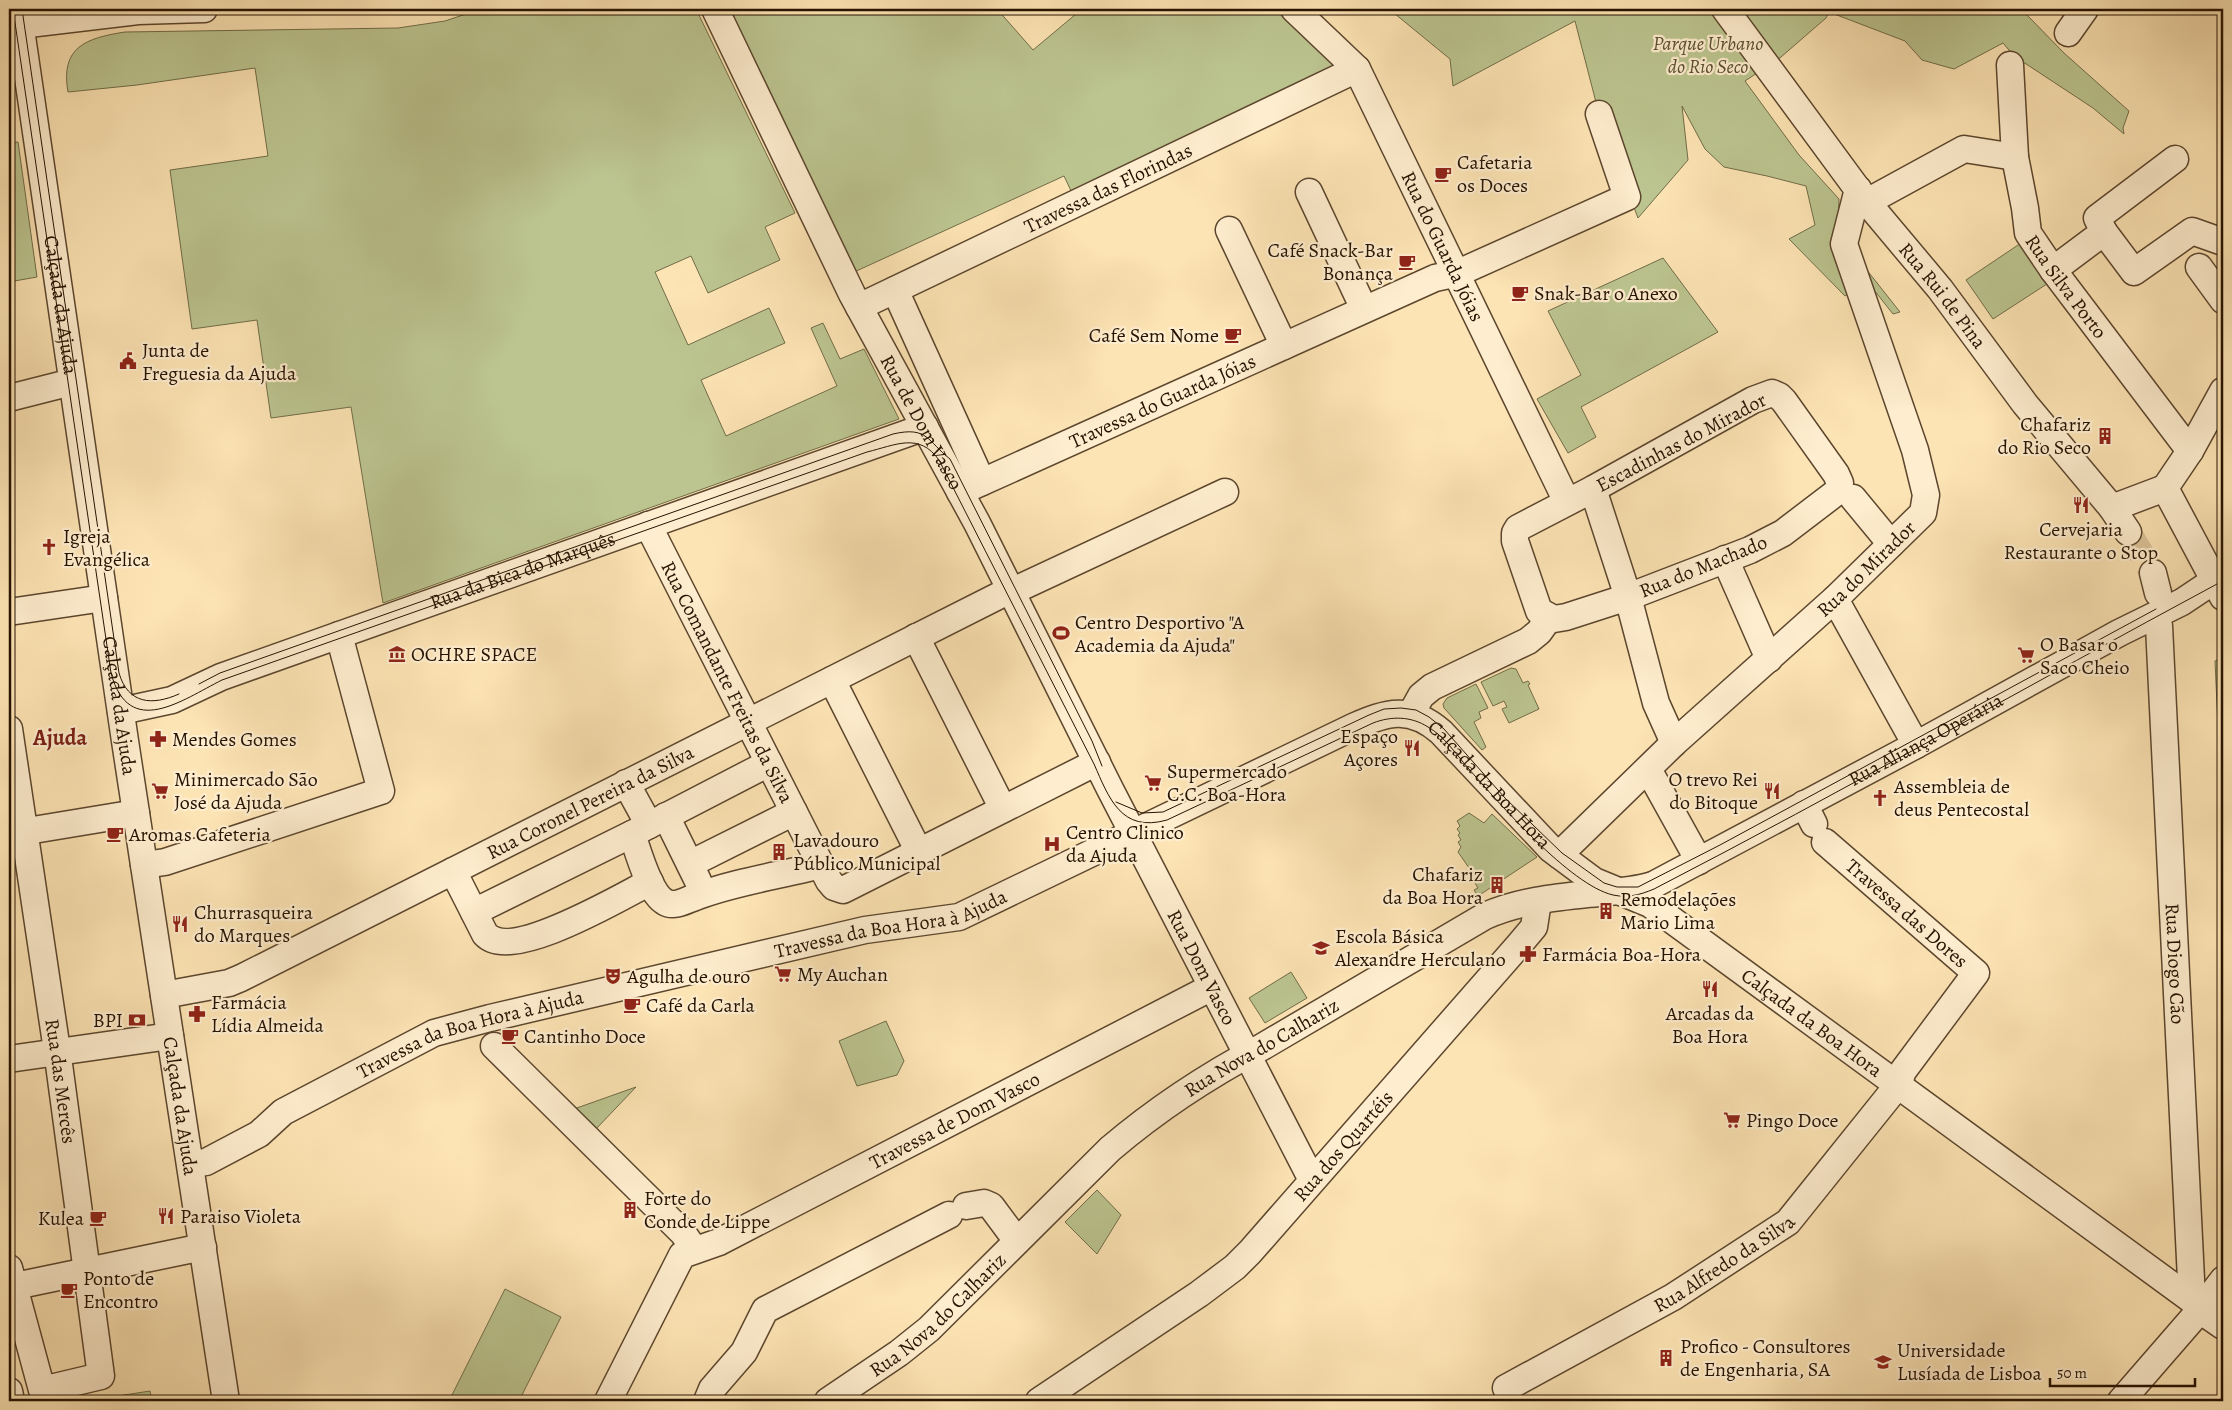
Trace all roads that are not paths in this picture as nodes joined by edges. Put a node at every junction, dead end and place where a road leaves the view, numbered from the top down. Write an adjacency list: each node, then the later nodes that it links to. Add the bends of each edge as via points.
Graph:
1 (204, 9): 6 (street)
2 (715, 9): 23 (street, Rua de Dom Vasco)
3 (1294, 9): 9 (street, Rua do Guarda Jóias)
4 (1725, 9): 14 (street, Rua Rui de Pina)
5 (2085, 9): 7 (street)
6 (19, 17): 26 (street, Calçada da Ajuda)
7 (2068, 33)
8 (2010, 65): 11 (street, Rua Silva Porto)
9 (1358, 69): 20 (street, Rua do Guarda Jóias); 21 (street, Travessa das Florindas)
10 (1599, 114): 20 (street, Travessa do Guarda Jóias, via 1627,198)
11 (2015, 157): 14 (street, via 1964,149); 19 (street, Rua Silva Porto, via 2028,233)
12 (2175, 160): 16 (street, via 2096,218)
13 (1309, 192): 24 (street)
14 (1863, 195): 37 (street, Rua Rui de Pina, via 1940,289 2025,404); 40 (street, Rua do Mirador, via 1844,244 1915,450 1926,495 1923,513)
15 (1229, 230): 25 (street)
16 (2104, 232): 17 (street, via 2134,272 2192,232); 19 (street)
17 (2223, 242)
18 (2198, 268): 22 (street)
19 (2053, 270): 30 (street, Rua Silva Porto)
20 (1458, 273): 24 (street, Travessa do Guarda Jóias, via 1435,278); 36 (street, Rua do Guarda Jóias)
21 (895, 290): 23 (street, Travessa das Florindas); 31 (street)
22 (2223, 300)
23 (859, 307): 29 (street, Rua de Dom Vasco)
24 (1364, 310): 25 (street, Travessa do Guarda Jóias)
25 (1284, 346): 31 (street, Travessa do Guarda Jóias)
26 (72, 382): 28 (street); 45 (street, Calçada da Ajuda)
27 (2223, 391): 30 (street)
28 (9, 398)
29 (925, 427): 31 (street, Rua de Dom Vasco); 38 (street, Rua da Bica do Marquês)
30 (2190, 451): 32 (street)
31 (971, 487): 43 (street, Rua de Dom Vasco)
32 (2165, 488): 37 (street); 42 (street, via 2202,561)
33 (1593, 489): 34 (street, Escadinhas do Mirador, via 1731,412 1772,393 1784,401); 36 (street, Escadinhas do Mirador); 44 (street)
34 (1847, 490): 40 (street, Escadinhas do Mirador); 41 (street, Rua do Machado, via 1838,491 1783,533)
35 (1225, 492): 43 (street, Rua Coronel Pereira da Silva)
36 (1568, 502): 48 (street, Escadinhas do Mirador, via 1524,524 1515,533 1515,542 1538,608)
37 (2112, 508): 39 (street, Rua Rui de Pina)
38 (648, 525): 50 (street, Rua da Bica do Marquês); 56 (street, Rua Comandante Freitas da Silva)
39 (2128, 532)
40 (1891, 544): 46 (street, Rua do Mirador)
41 (1725, 560): 44 (street, Rua do Machado); 52 (street)
42 (2220, 583): 59 (street, Rua Aliança Operária, via 2119,633)
43 (1011, 590): 51 (street, Rua Coronel Pereira da Silva); 60 (street, Rua de Dom Vasco)
44 (1628, 597): 48 (street, Rua do Machado, via 1566,617); 58 (street, via 1656,703)
45 (104, 598): 47 (street); 54 (street, Calçada da Ajuda)
46 (1835, 600): 52 (street, Rua do Mirador); 59 (street)
47 (9, 612)
48 (1549, 618): 55 (street, via 1528,641 1426,691)
49 (2159, 626): 99 (street, Rua Diogo Cão)
50 (339, 635): 54 (street, Rua da Bica do Marquês, via 221,677 172,700); 75 (street, via 381,791 165,862)
51 (916, 637): 53 (street, Rua Coronel Pereira da Silva); 64 (street)
52 (1768, 659): 58 (street, Rua do Mirador)
53 (832, 680): 56 (street, Rua Coronel Pereira da Silva); 71 (street)
54 (121, 711): 66 (street, Calçada da Ajuda)
55 (1411, 714): 70 (street, Travessa da Boa Hora à Ajuda, via 1372,718); 72 (street, Calçada da Boa Hora, via 1425,719 1441,732)
56 (748, 722): 61 (street, Rua Comandante Freitas da Silva); 63 (street, Rua Coronel Pereira da Silva)
57 (9, 729): 69 (street, Rua das Mercês)
58 (1674, 743): 62 (street, Rua do Mirador)
59 (1916, 745): 67 (street, Rua Aliança Operária)
60 (1097, 762): 64 (street); 70 (street, Rua de Dom Vasco)
61 (769, 763): 65 (street, Rua Comandante Freitas da Silva); 68 (street)
62 (1648, 769): 72 (street, Rua do Mirador); 73 (street)
63 (626, 783): 68 (street); 77 (street, Rua Coronel Pereira da Silva)
64 (1004, 809): 71 (street)
65 (794, 812): 74 (street); 76 (street, Rua Comandante Freitas da Silva)
66 (136, 813): 69 (street); 75 (street, Calçada da Ajuda)
67 (1814, 823): 73 (street, Rua Aliança Operária); 90 (street, Travessa das Dores, via 1976,973 1903,1071)
68 (649, 825): 74 (street); 78 (street); 82 (street)
69 (16, 832): 87 (street, Rua das Mercês)
70 (1133, 834): 83 (street, Rua Dom Vasco); 91 (street, Travessa da Boa Hora à Ajuda, via 959,917 866,930 434,1033 282,1112 259,1134 206,1162)
71 (919, 852): 76 (street, Rua Comandante Freitas da Silva, via 843,890 838,890 829,881)
72 (1559, 856): 79 (street, Calçada da Boa Hora, via 1594,881)
73 (1699, 860): 79 (street, Rua Aliança Operária, via 1647,887)
74 (690, 864): 80 (street)
75 (144, 865): 84 (street, Calçada da Ajuda)
76 (821, 865): 80 (street)
77 (454, 871): 82 (street); 84 (street, Rua Coronel Pereira da Silva, via 235,981)
78 (650, 882): 80 (street, via 658,897 669,904); 82 (street, via 554,930 519,940 500,942 489,939)
79 (1621, 891): 81 (street); 90 (street, Calçada da Boa Hora, via 1650,904)
80 (704, 893)
81 (1538, 901): 88 (street, Rua Nova do Calhariz, via 1507,906 1485,916); 92 (street, Rua dos Quartéis, via 1531,930)
82 (480, 923)
83 (1212, 987): 88 (street, Rua Dom Vasco); 95 (street, Travessa de Dom Vasco, via 719,1242)
84 (164, 995): 85 (street, Calçada da Ajuda)
85 (170, 1036): 87 (street); 91 (street, Calçada da Ajuda)
86 (494, 1046): 95 (street, via 683,1234)
87 (57, 1052): 89 (street); 96 (street, Rua das Mercês)
88 (1247, 1055): 92 (street, Rua Dom Vasco); 93 (street, Rua Nova do Calhariz, via 1140,1123 1110,1148)
89 (9, 1059)
90 (1898, 1085): 99 (street, Calçada da Boa Hora); 101 (street, Rua Alfredo da Silva, via 1788,1222 1673,1297)
91 (191, 1164): 94 (street, Calçada da Ajuda)
92 (1312, 1180): 108 (street, Rua dos Quartéis, via 1234,1267 1191,1300)
93 (1017, 1241): 106 (street, Rua Nova do Calhariz, via 991,1206 984,1203 957,1211 765,1310 744,1352 712,1389); 107 (street, Rua Nova do Calhariz, via 929,1329)
94 (203, 1247): 96 (street); 104 (street, Calçada da Ajuda)
95 (694, 1249): 105 (street, via 682,1255)
96 (87, 1271): 98 (street); 98 (street, Rua das Mercês, via 101,1376 42,1390)
97 (2223, 1280): 99 (street)
98 (11, 1282)
99 (2196, 1305): 100 (street, Calçada da Boa Hora); 109 (street)
100 (2223, 1326)
101 (1506, 1388)
102 (9, 1391): 103 (street)
103 (11, 1401)
104 (226, 1401)
105 (608, 1401)
106 (707, 1401)
107 (828, 1401)
108 (1039, 1401)
109 (2121, 1401)

